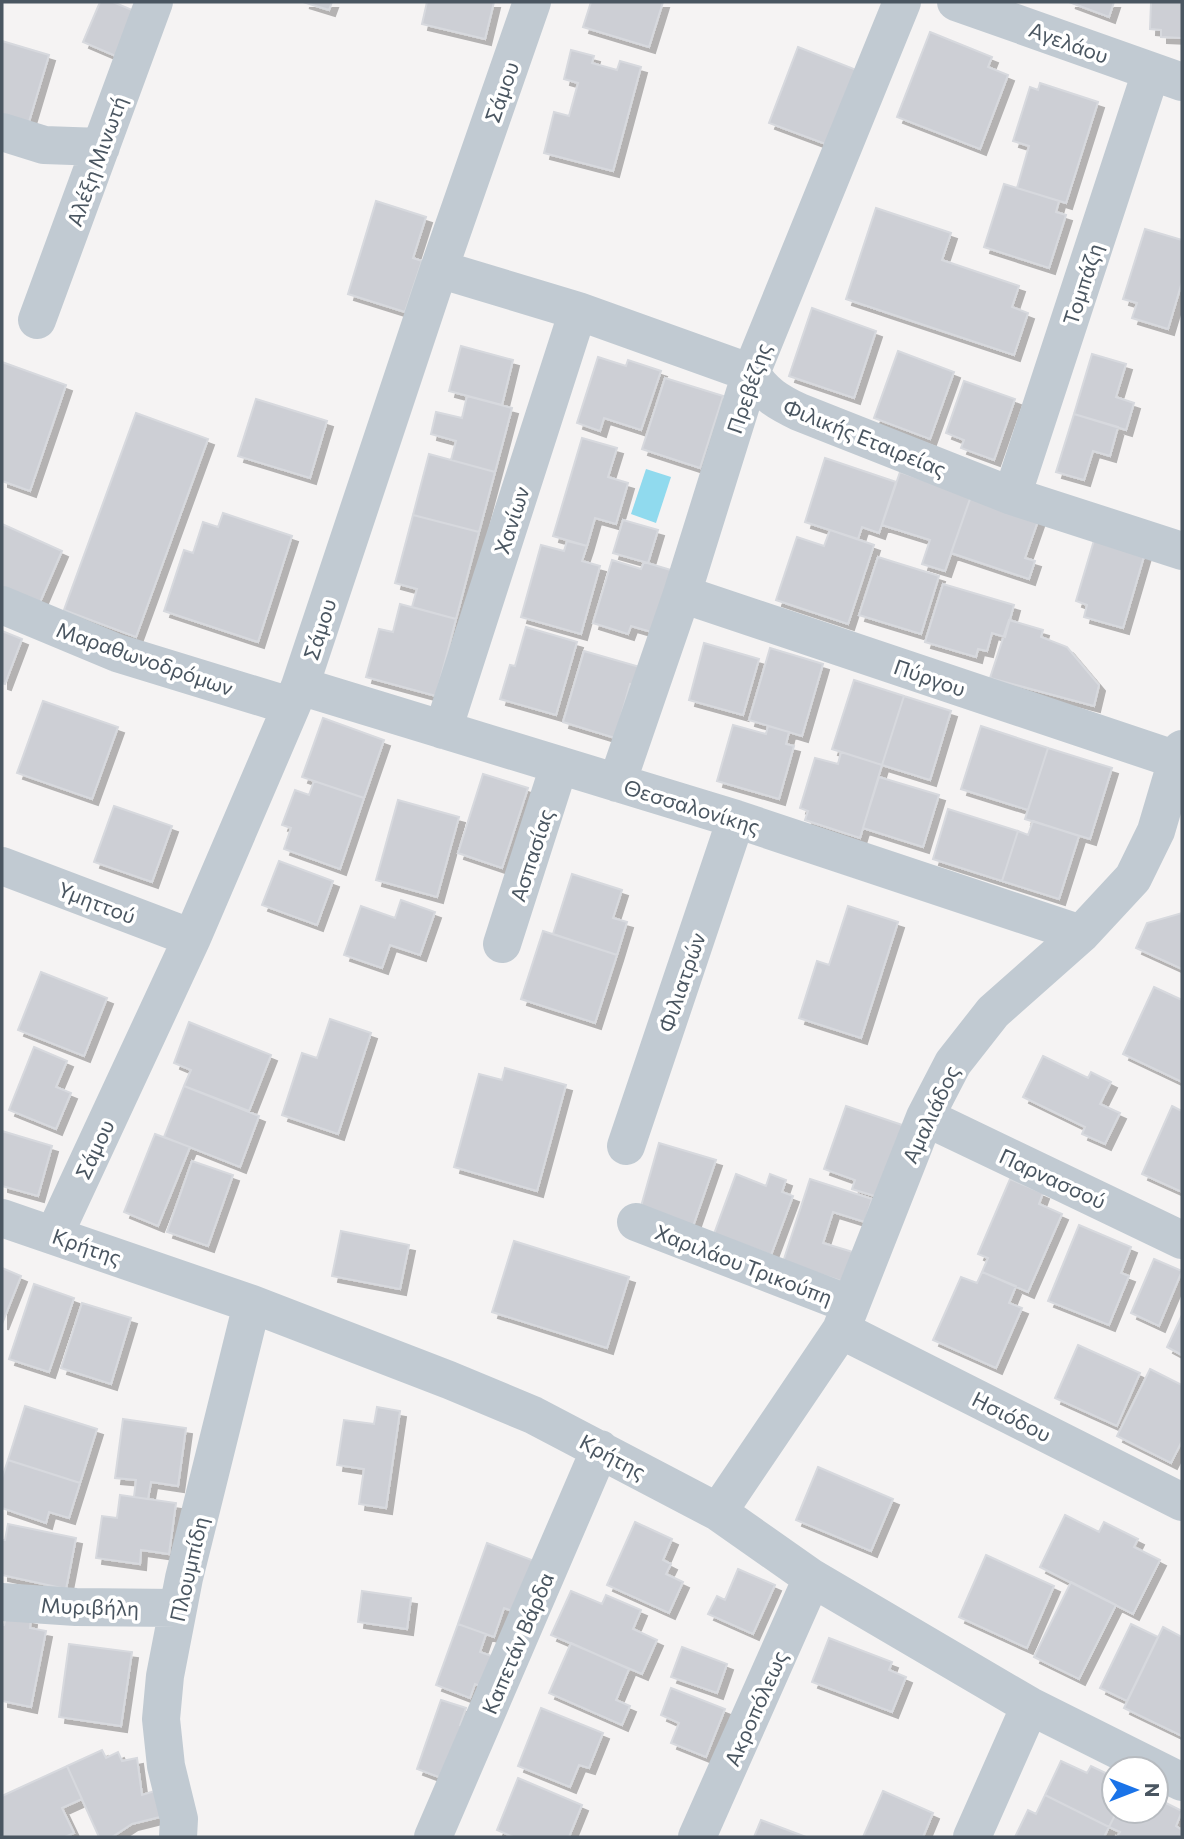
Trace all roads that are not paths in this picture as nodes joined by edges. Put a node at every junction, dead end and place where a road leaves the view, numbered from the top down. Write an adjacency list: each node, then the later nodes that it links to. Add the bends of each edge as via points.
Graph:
1 (154, 2): 7 (street, Αλέξη Μινωτή)
2 (532, 2): 8 (street, Σάμου)
3 (902, 2): 11 (street, Πρεβέζης)
4 (956, 2): 5 (street, Αγελάου)
5 (1167, 77): 12 (street, Τομπάζη)
6 (2, 132): 7 (street, via 44,145)
7 (101, 147): 10 (street, Αλέξη Μινωτή)
8 (439, 269): 9 (street, Φιλικής Εταιρείας); 16 (street, Σάμου)
9 (578, 311): 11 (street, Φιλικής Εταιρείας); 17 (street, Χανίων)
10 (37, 320)
11 (751, 373): 12 (street, Φιλικής Εταιρείας, via 760,388 799,412); 14 (street, Πρεβέζης)
12 (1012, 496): 13 (street, Φιλικής Εταιρείας)
13 (1182, 551)
14 (682, 594): 18 (street, Πύργου); 20 (street, Πρεβέζης)
15 (2, 605): 16 (street, Μαραθωνοδρόμων, via 117,653)
16 (295, 696): 17 (street, Θεσσαλονίκης); 25 (street, Σάμου)
17 (443, 730): 19 (street, Θεσσαλονίκης)
18 (1180, 755): 22 (street, Αμαλιάδος)
19 (559, 766): 20 (street, Θεσσαλονίκης); 26 (street, Ασπασίας)
20 (617, 783): 21 (street, Θεσσαλονίκης)
21 (736, 819): 24 (street, Θεσσαλονίκης); 28 (street, Φιλιατρών)
22 (1169, 838): 24 (street, Αμαλιάδος)
23 (2, 866): 25 (street, Υμηττού)
24 (1081, 934): 27 (street, Αμαλιάδος, via 993,1012 953,1063)
25 (192, 938): 31 (street, Σάμου)
26 (502, 944)
27 (925, 1117): 32 (street, Παρνασσού); 34 (street, Αμαλιάδος)
28 (626, 1146)
29 (2, 1218): 31 (street, Κρήτης)
30 (636, 1223): 34 (street, Χαριλάου Τρικούπη)
31 (54, 1235): 33 (street, Κρήτης)
32 (1182, 1240)
33 (252, 1304): 35 (street, Κρήτης, via 533,1415); 40 (street, Πλουμπίδη)
34 (846, 1317): 36 (street, Ησιόδου); 37 (street, Αμαλιάδος)
35 (600, 1449): 37 (street, Κρήτης); 43 (street, Καπετάν Βάρδα)
36 (1182, 1502)
37 (718, 1512): 38 (street, Κρήτης)
38 (812, 1578): 41 (street, Κρήτης); 45 (street, Ακροπόλεως)
39 (2, 1602): 40 (street, Μυριβήλη)
40 (177, 1608): 44 (street, Πλουμπίδη, via 161,1719 179,1819)
41 (1030, 1706): 42 (street, Κρήτης); 46 (street)
42 (1182, 1782)
43 (438, 1835)
44 (178, 1837)
45 (697, 1837)
46 (972, 1837)

